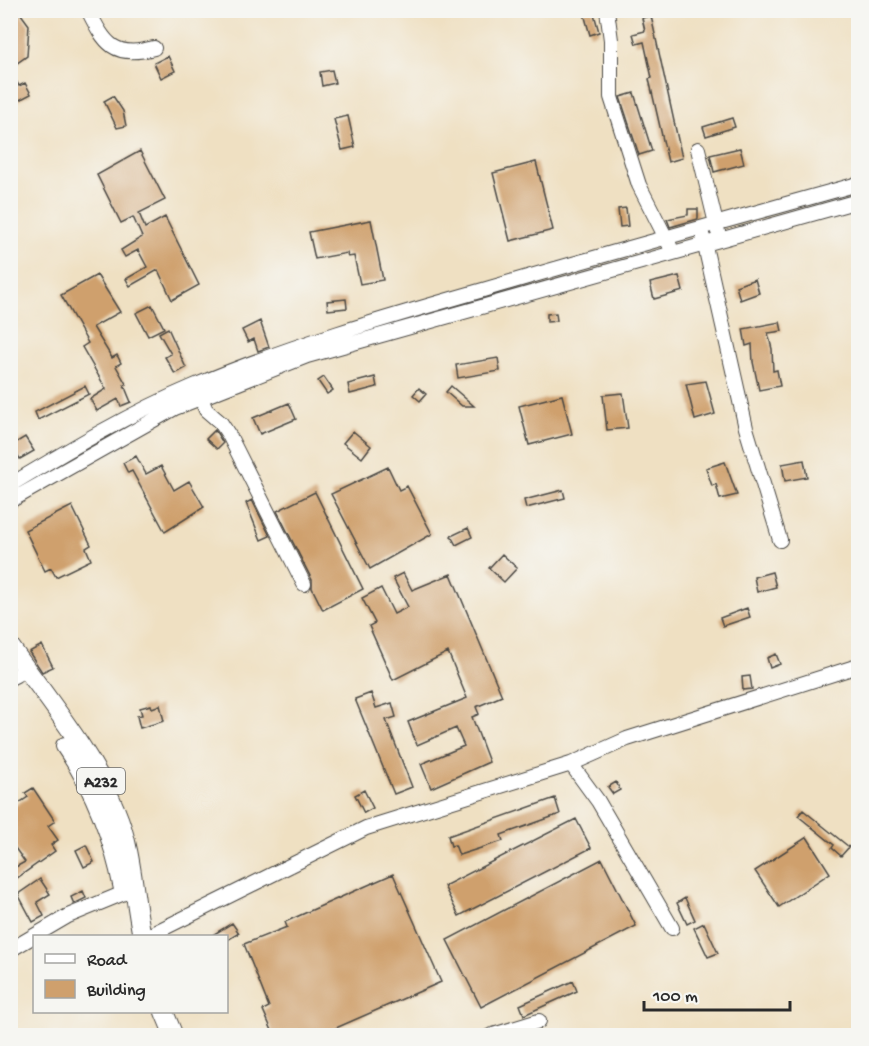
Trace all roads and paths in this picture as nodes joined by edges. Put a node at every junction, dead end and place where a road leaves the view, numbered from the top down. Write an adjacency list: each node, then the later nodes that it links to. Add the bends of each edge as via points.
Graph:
1 (88, 10): 3 (street, via 114,48 135,53)
2 (607, 10): 9 (street, via 611,97 639,185)
3 (154, 48)
4 (698, 149): 7 (street)
5 (858, 184): 7 (street)
6 (858, 201): 10 (street)
7 (716, 224): 8 (street); 10 (street)
8 (701, 228): 9 (street); 11 (street)
9 (667, 238): 12 (street); 13 (street, via 358,326)
10 (720, 240): 11 (street)
11 (705, 244): 12 (street); 16 (street, via 746,428)
12 (673, 253): 13 (street)
13 (198, 390): 14 (street, via 87,439); 15 (street); 17 (street, via 206,410 230,437)
14 (10, 485)
15 (10, 501)
16 (780, 540)
17 (304, 584)
18 (10, 646): 26 (main road, A232, via 87,758 116,811 129,856)
19 (858, 666): 21 (street, via 627,739)
20 (12, 674): 22 (main road, A232, via 70,754 97,801 110,832)
21 (571, 764): 23 (street, via 598,801); 27 (street, via 366,828)
22 (124, 894): 24 (street, via 68,916); 25 (main road, A232)
23 (672, 928)
24 (36, 935)
25 (132, 935)
26 (142, 935)
27 (150, 935)
28 (33, 937): 29 (street)
29 (10, 950)
30 (154, 1013): 33 (main road)
31 (165, 1013): 34 (main road)
32 (539, 1021): 35 (street)
33 (163, 1035)
34 (174, 1035)
35 (490, 1035)

